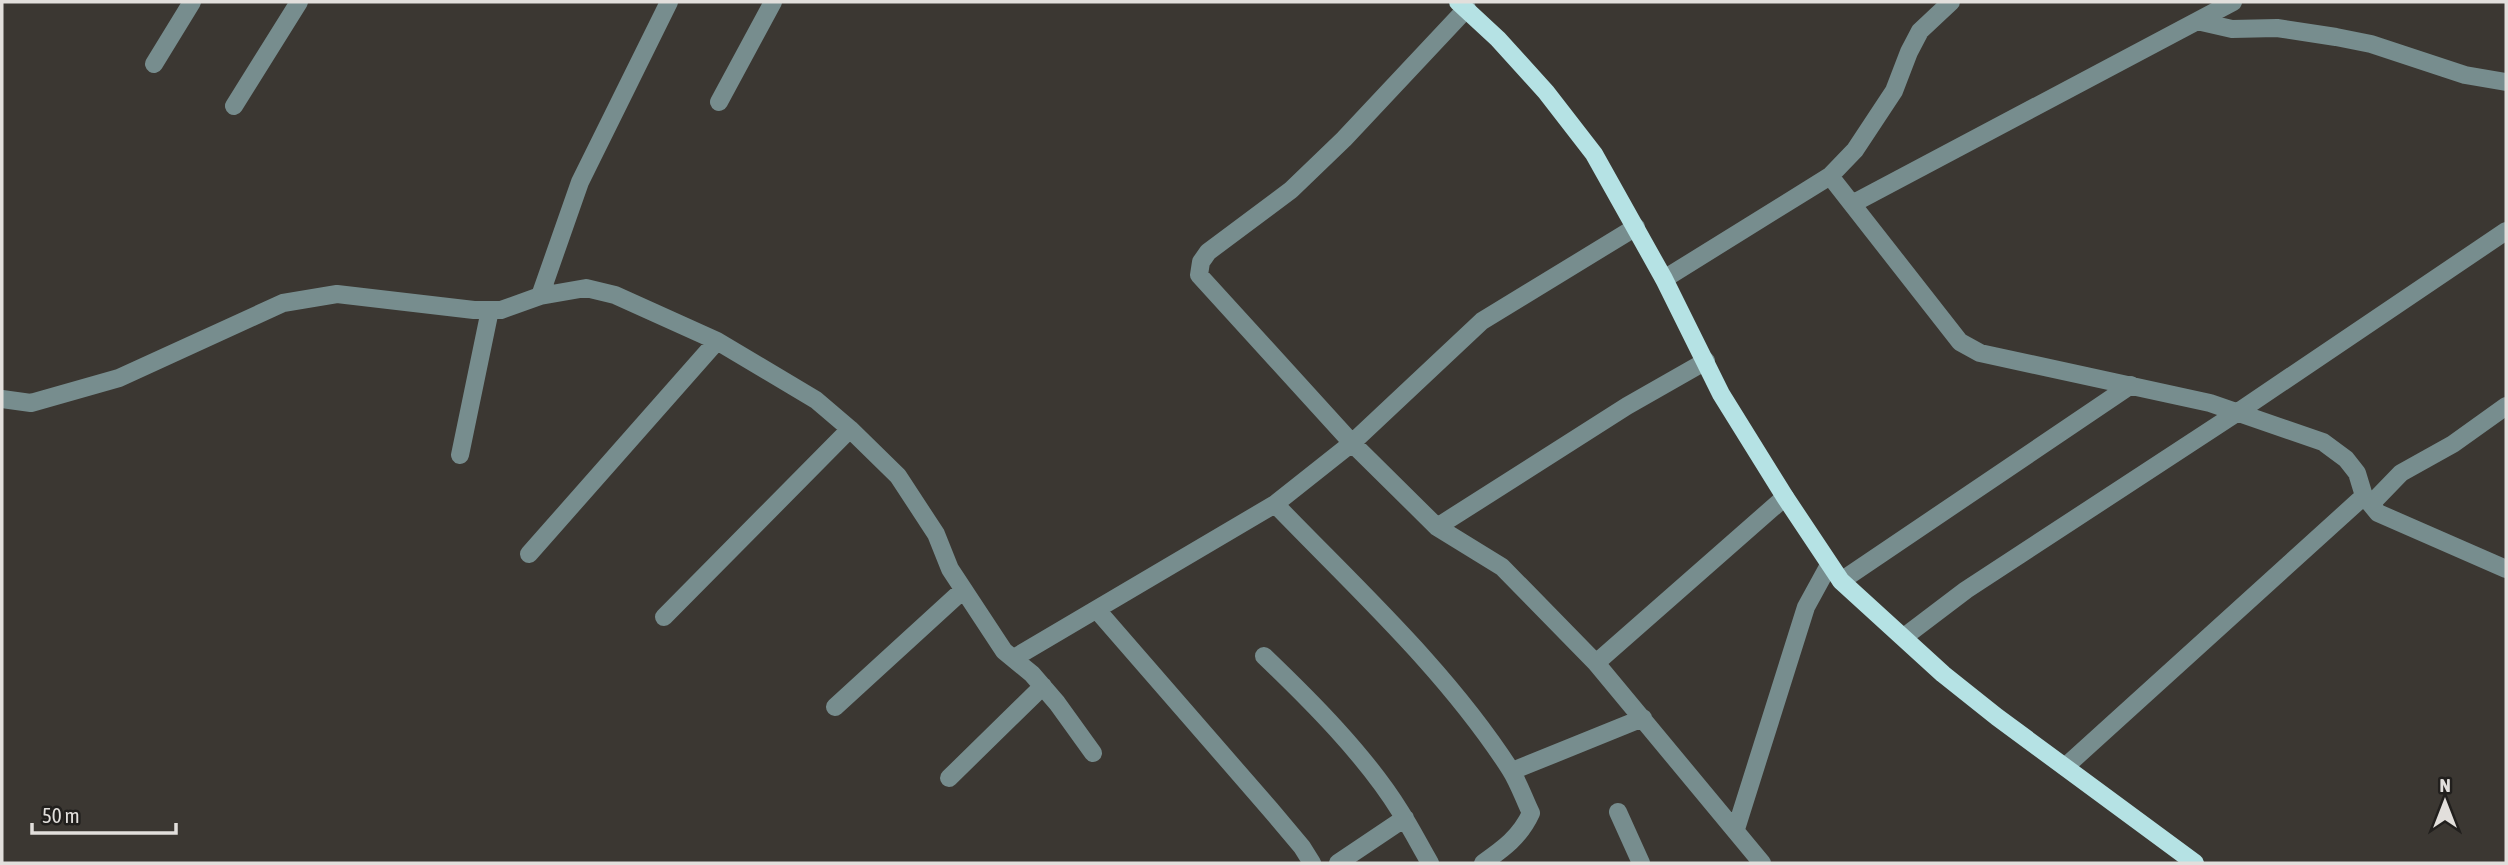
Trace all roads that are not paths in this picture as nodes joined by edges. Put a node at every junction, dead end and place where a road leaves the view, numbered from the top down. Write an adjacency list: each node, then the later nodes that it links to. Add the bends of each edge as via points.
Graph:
1 (192, 2): 9 (street)
2 (299, 2): 12 (street)
3 (669, 2): 18 (street, via 580,182)
4 (774, 2): 11 (street)
5 (1951, 2): 13 (street, via 1920,31 1894,92 1855,150)
6 (2233, 2): 8 (street)
7 (1462, 5): 15 (main road, via 1546,92 1594,154); 27 (street, via 1344,139 1291,190 1201,262 1199,275)
8 (2197, 21): 10 (street, via 2232,29 2277,28 2360,41 2465,75); 14 (street)
9 (154, 64)
10 (2506, 82)
11 (719, 102)
12 (234, 106)
13 (1830, 176): 14 (street); 17 (street)
14 (1852, 204): 22 (street, via 1960,342 1980,353)
15 (1636, 227): 17 (main road); 27 (street, via 1482,321)
16 (2506, 231): 25 (street)
17 (1664, 279): 21 (main road)
18 (540, 296): 19 (street); 20 (street, via 586,288 615,295)
19 (490, 310): 23 (street, via 337,293 310,297 283,303 119,378 31,403); 28 (street)
20 (718, 341): 26 (street, via 816,400); 33 (street)
21 (1706, 361): 29 (main road); 32 (street)
22 (2131, 385): 25 (street); 36 (street)
23 (2, 399)
24 (2506, 406): 30 (street)
25 (2238, 412): 30 (street, via 2322,442 2352,466); 40 (street, via 1966,590)
26 (850, 429): 37 (street, via 898,476 936,534); 39 (street)
27 (1352, 443): 31 (street); 32 (street)
28 (460, 455)
29 (1785, 498): 34 (main road); 43 (street)
30 (2367, 500): 35 (street, via 2378,513); 48 (street)
31 (1275, 504): 38 (street); 49 (street, via 1420,652)
32 (1437, 527): 43 (street, via 1502,567)
33 (528, 554)
34 (1829, 565): 36 (main road); 53 (street, via 1806,607)
35 (2506, 569)
36 (1841, 581): 40 (main road)
37 (963, 590): 42 (street); 45 (street)
38 (1097, 610): 42 (street); 55 (street)
39 (664, 617)
40 (1904, 637): 48 (main road, via 1943,674)
41 (1264, 656): 52 (street, via 1310,700)
42 (1014, 658): 44 (street)
43 (1596, 663): 46 (street)
44 (1043, 686): 47 (street); 50 (street)
45 (835, 706)
46 (1643, 718): 49 (street); 53 (street)
47 (1093, 753)
48 (2065, 767): 60 (main road)
49 (1512, 771): 58 (street, via 1531,813 1510,844)
50 (950, 778)
51 (1618, 812): 59 (street)
52 (1405, 818): 56 (street); 57 (street)
53 (1736, 829): 54 (street)
54 (1757, 862)
55 (1312, 863)
56 (1338, 863)
57 (1430, 863)
58 (1483, 863)
59 (1641, 863)
60 (2195, 863)

